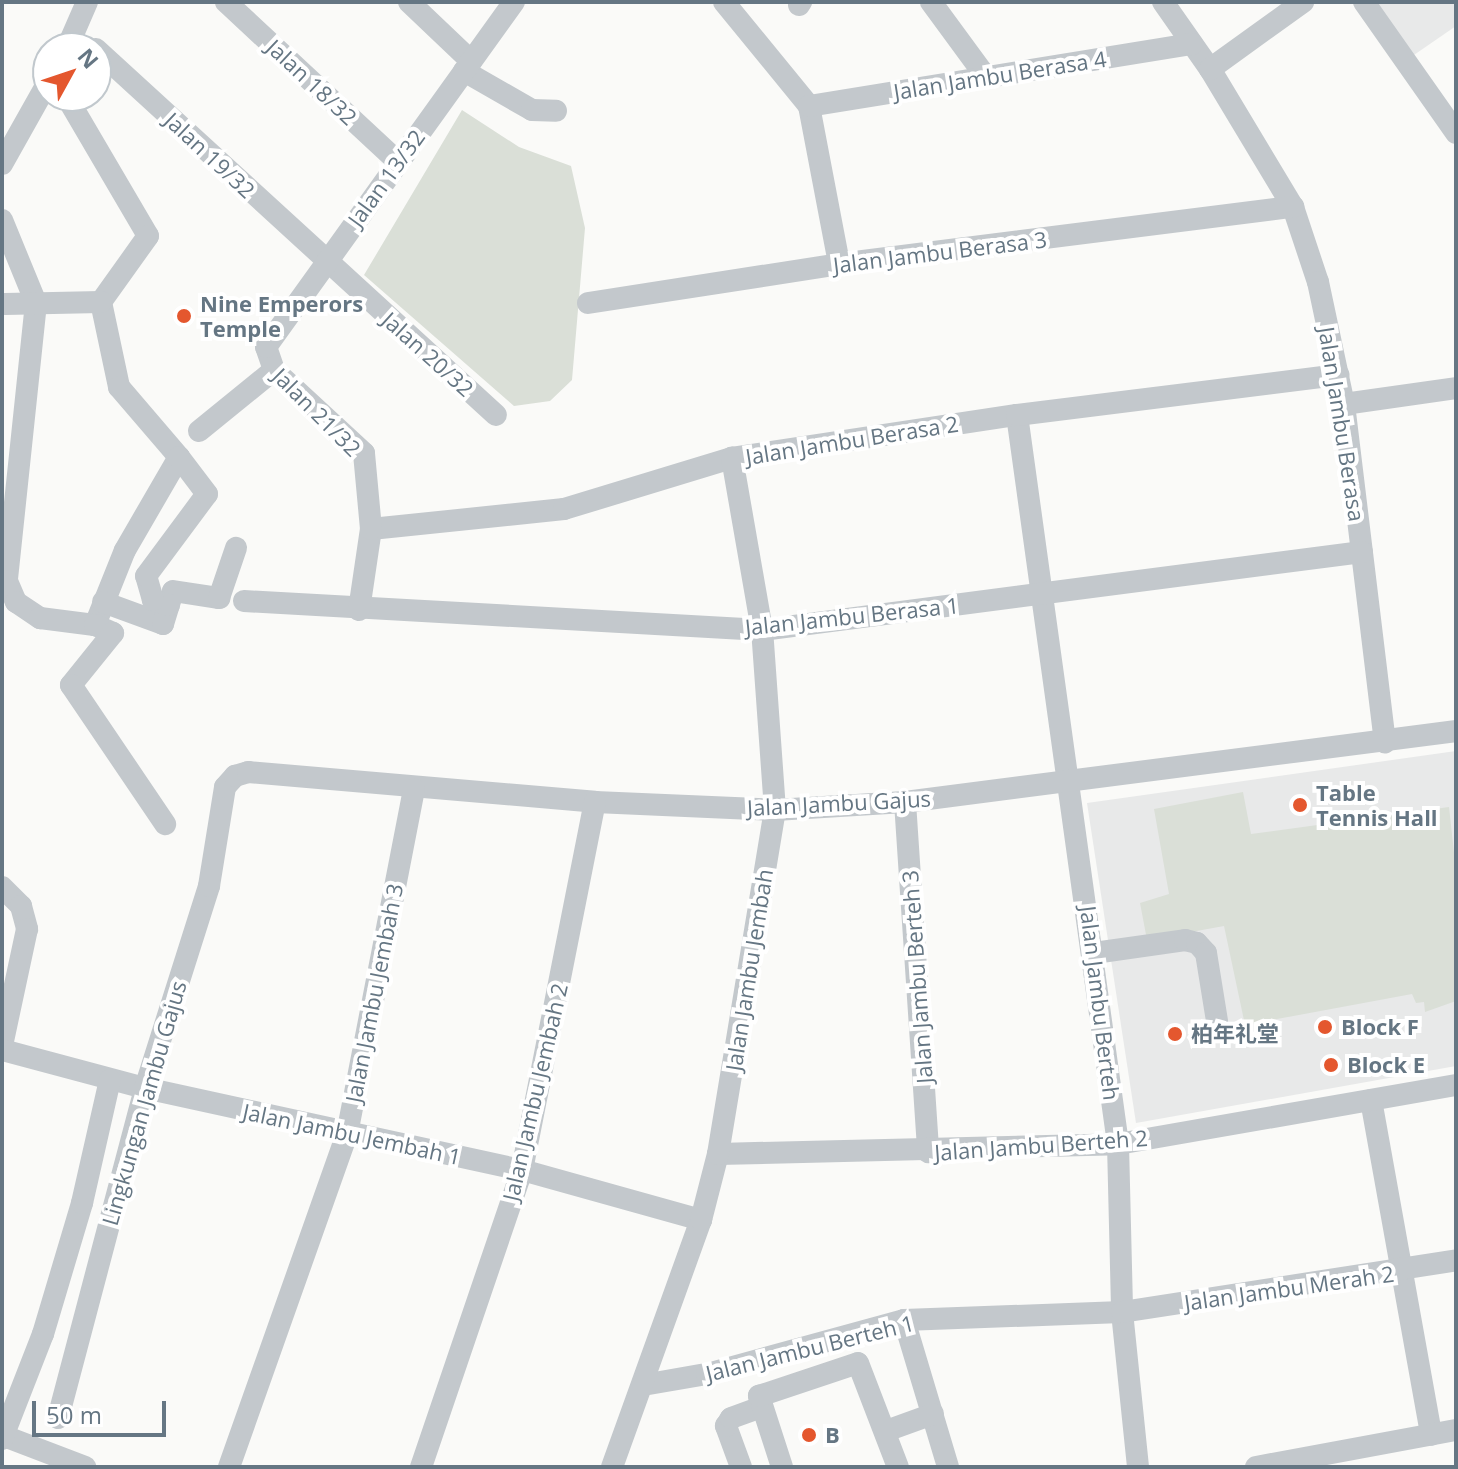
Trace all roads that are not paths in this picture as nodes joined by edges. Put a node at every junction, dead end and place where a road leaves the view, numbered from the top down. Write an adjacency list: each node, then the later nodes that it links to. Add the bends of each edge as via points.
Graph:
1 (87, 2): 10 (street)
2 (226, 2): 21 (street, Jalan 18/32)
3 (409, 2): 13 (street)
4 (514, 2): 13 (street, Jalan 13/32)
5 (724, 2): 16 (street)
6 (931, 2): 15 (street)
7 (1163, 2): 11 (street, Jalan Jambu Berasa)
8 (1303, 2): 14 (street)
9 (1364, 2): 20 (street)
10 (75, 32)
11 (1192, 44): 14 (street, Jalan Jambu Berasa); 15 (street, Jalan Jambu Berasa 4)
12 (112, 63): 25 (street, Jalan 19/32)
13 (468, 66): 18 (street, via 532,110); 21 (street, Jalan 13/32)
14 (1210, 69): 23 (street, Jalan Jambu Berasa)
15 (986, 77): 16 (street, Jalan Jambu Berasa 4)
16 (809, 106): 26 (street)
17 (32, 111): 22 (street)
18 (556, 111)
19 (75, 112): 27 (street, via 148,236)
20 (1456, 133)
21 (398, 162): 25 (street, Jalan 13/32)
22 (2, 164)
23 (1293, 207): 26 (street, Jalan Jambu Berasa 3); 32 (street, Jalan Jambu Berasa, via 1318,282)
24 (2, 220): 28 (street)
25 (324, 262): 31 (street, Jalan 13/32, via 266,347); 35 (street, Jalan 20/32)
26 (839, 264): 29 (street, Jalan Jambu Berasa 3)
27 (101, 302): 28 (street); 38 (street, via 119,387)
28 (36, 303): 30 (street); 48 (street, via 7,581 16,602 40,618)
29 (588, 303)
30 (5, 304)
31 (270, 364): 37 (street); 40 (street, Jalan 21/32, via 364,453)
32 (1339, 375): 34 (street, Jalan Jambu Berasa); 36 (street, Jalan Jambu Berasa 2)
33 (1456, 388): 34 (street)
34 (1344, 404): 42 (street, Jalan Jambu Berasa)
35 (496, 415)
36 (1017, 415): 39 (street, Jalan Jambu Berasa 2); 43 (street, Jalan Jambu Berteh)
37 (199, 431)
38 (179, 457): 45 (street, via 125,550); 46 (street, via 207,494 146,576 153,600)
39 (732, 458): 40 (street, Jalan Jambu Berasa 2, via 564,509); 49 (street, Jalan Jambu Jembah)
40 (371, 529): 47 (street, Jalan 21/32)
41 (236, 548): 46 (street, via 219,598 173,591)
42 (1362, 552): 43 (street, Jalan Jambu Berasa 1); 51 (street, Jalan Jambu Berasa)
43 (1043, 594): 49 (street, Jalan Jambu Berasa 1); 52 (street, Jalan Jambu Berteh)
44 (244, 601): 47 (street, Jalan Jambu Berasa 1)
45 (103, 602): 46 (street, via 163,624); 48 (street)
46 (169, 605)
47 (359, 610): 49 (street, Jalan Jambu Berasa 1)
48 (95, 625): 58 (street, via 113,633 71,685)
49 (762, 630): 57 (street, Jalan Jambu Jembah)
50 (1456, 731): 51 (street, Jalan Jambu Gajus)
51 (1385, 743): 52 (street, Jalan Jambu Gajus)
52 (1071, 780): 56 (street, Jalan Jambu Gajus); 60 (street, Jalan Jambu Berteh)
53 (225, 787): 54 (street, Jalan Jambu Gajus, via 248,772); 65 (street, Lingkungan Jambu Gajus, via 209,886)
54 (414, 789): 55 (street, Jalan Jambu Gajus); 67 (street, Jalan Jambu Jembah 3)
55 (595, 802): 57 (street, Jalan Jambu Gajus); 71 (street, Jalan Jambu Jembah 2)
56 (905, 802): 57 (street, Jalan Jambu Gajus); 69 (street, Jalan Jambu Berteh 3)
57 (775, 810): 70 (street, Jalan Jambu Jembah)
58 (165, 824)
59 (2, 887): 62 (street, via 21,906 27,929)
60 (1094, 953): 61 (street, via 1185,940 1197,943 1206,953); 68 (street, Jalan Jambu Berteh)
61 (1217, 1021)
62 (2, 1048): 63 (street, Jalan Jambu Jembah 1)
63 (110, 1080): 65 (street, Jalan Jambu Jembah 1); 77 (street, via 82,1203)
64 (1456, 1085): 66 (street, Jalan Jambu Berteh 2)
65 (145, 1088): 67 (street, Jalan Jambu Jembah 1); 78 (street, Lingkungan Jambu Gajus)
66 (1371, 1100): 68 (street, Jalan Jambu Berteh 2); 74 (street)
67 (347, 1134): 71 (street, Jalan Jambu Jembah 1); 88 (street, Jalan Jambu Jembah 3)
68 (1118, 1144): 69 (street, Jalan Jambu Berteh 2); 75 (street, Jalan Jambu Berteh)
69 (928, 1152): 70 (street, Jalan Jambu Berteh 2)
70 (718, 1154): 72 (street, Jalan Jambu Jembah)
71 (522, 1170): 72 (street, Jalan Jambu Jembah 1); 89 (street, Jalan Jambu Jembah 2)
72 (701, 1220): 79 (street, Jalan Jambu Jembah)
73 (1456, 1260): 74 (street, Jalan Jambu Merah 2)
74 (1402, 1271): 75 (street, Jalan Jambu Merah 2); 85 (street)
75 (1122, 1312): 76 (street, Jalan Jambu Berteh 1); 95 (street, Jalan Jambu Berteh)
76 (904, 1320): 79 (street, Jalan Jambu Berteh 1, via 707,1374); 81 (street)
77 (43, 1334): 78 (street); 86 (street)
78 (77, 1344): 82 (street, Lingkungan Jambu Gajus)
79 (643, 1385): 90 (street, Jalan Jambu Jembah)
80 (761, 1407): 84 (street, via 761,1394 858,1363); 91 (street, via 731,1418 726,1426); 92 (street)
81 (933, 1414): 84 (street); 94 (street)
82 (58, 1418)
83 (1456, 1430): 85 (street)
84 (886, 1431): 93 (street)
85 (1431, 1435): 96 (street)
86 (3, 1438): 87 (street)
87 (85, 1467)
88 (229, 1467)
89 (421, 1467)
90 (612, 1467)
91 (741, 1467)
92 (782, 1467)
93 (898, 1467)
94 (948, 1467)
95 (1138, 1467)
96 (1256, 1467)

